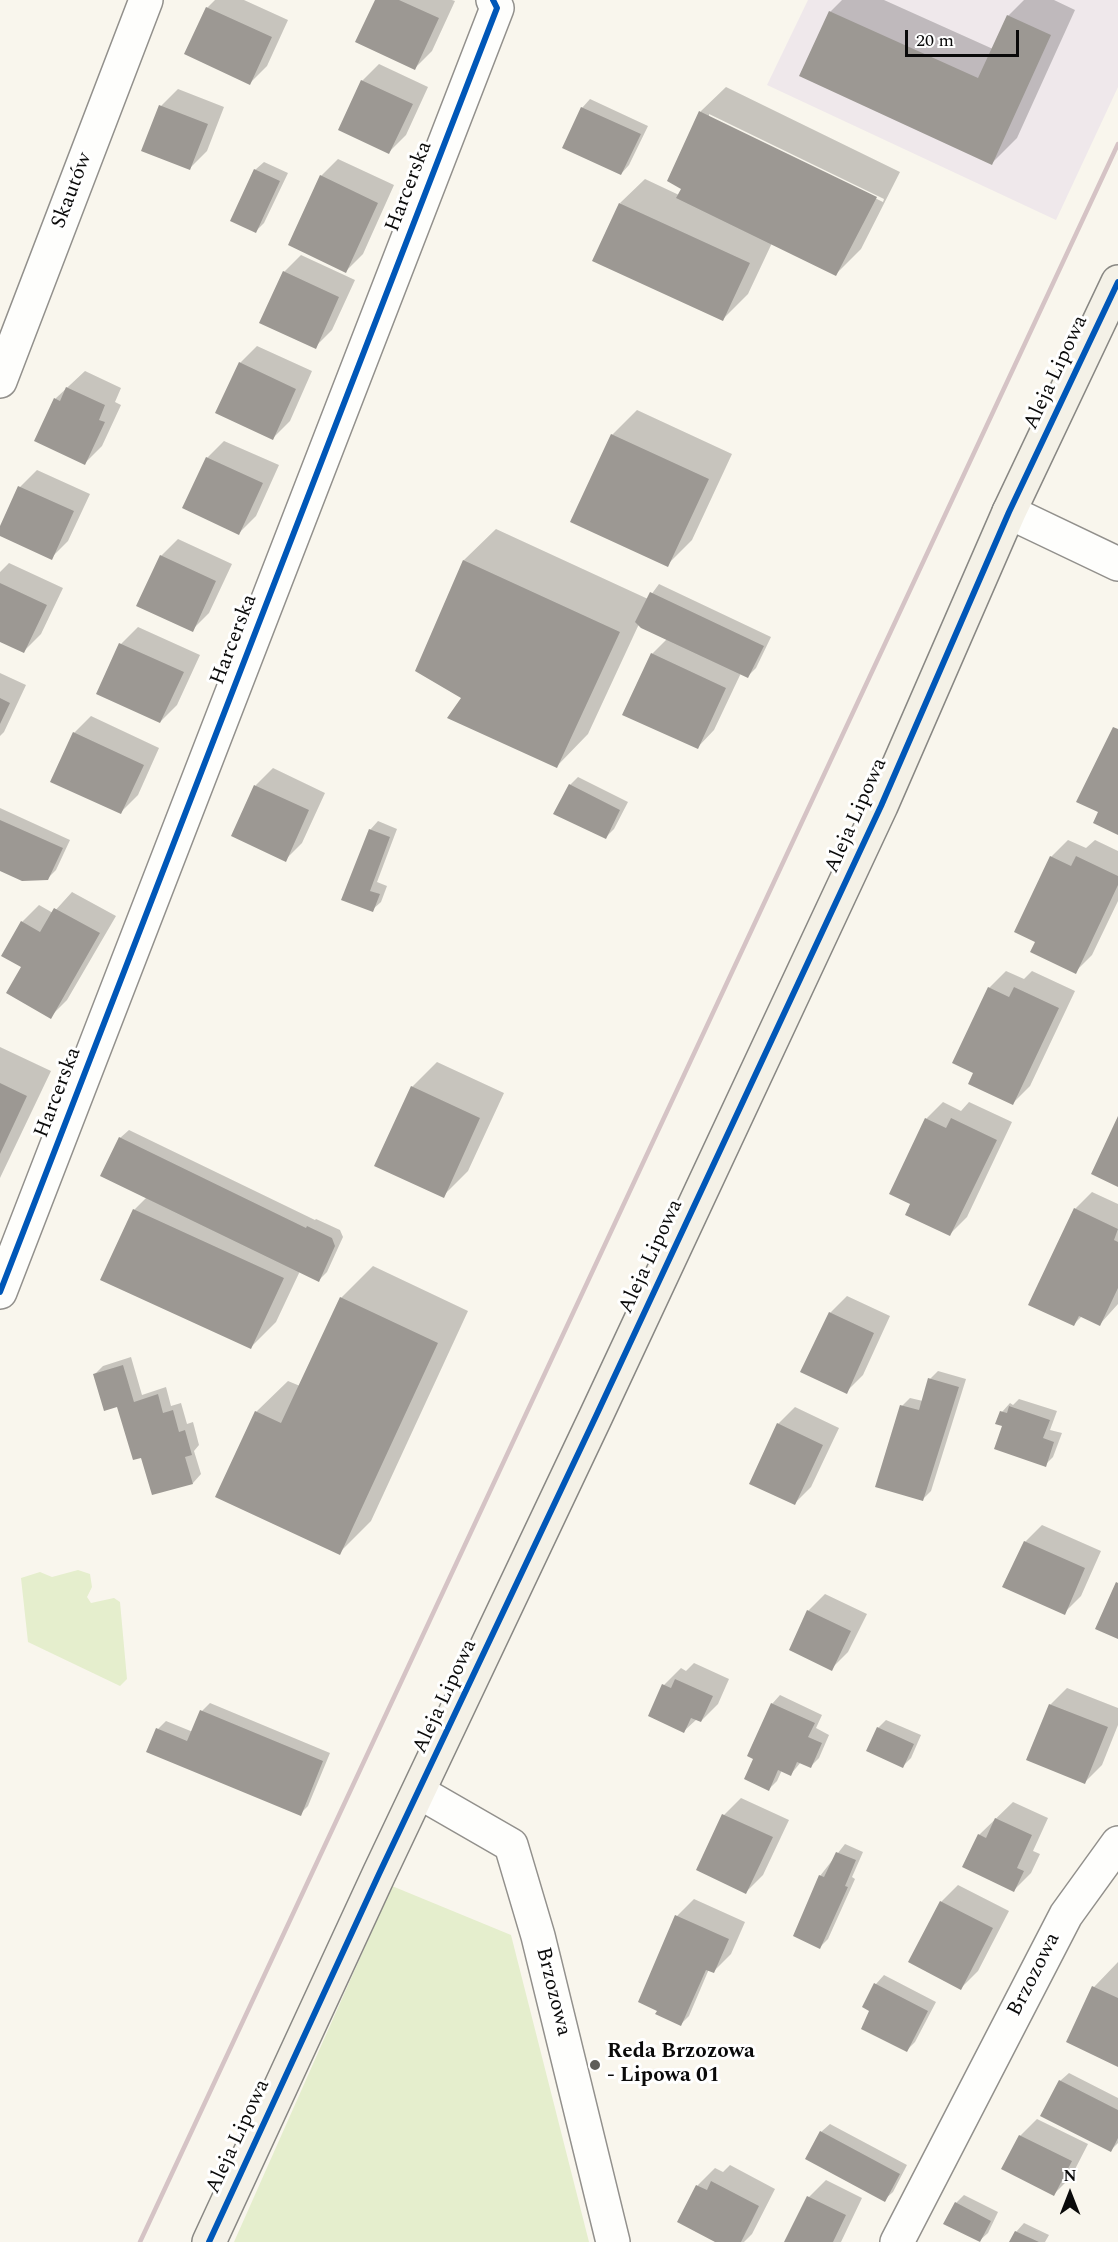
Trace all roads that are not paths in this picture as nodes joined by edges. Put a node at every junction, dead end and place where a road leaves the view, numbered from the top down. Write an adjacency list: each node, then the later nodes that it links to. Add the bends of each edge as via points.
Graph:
1 (146, 0): 4 (street, Skautów)
2 (493, 0): 7 (street, Harcerska, via 497,8)
3 (1118, 282): 5 (street, Aleja Lipowa)
4 (0, 381)
5 (1009, 512): 6 (street); 8 (street, Aleja Lipowa, via 880,806)
6 (1118, 564)
7 (0, 1292)
8 (419, 1792): 10 (street, Aleja Lipowa); 11 (street, Brzozowa, via 511,1845 538,1936)
9 (1118, 1843): 12 (street, Brzozowa, via 1066,1915)
10 (209, 2242)
11 (613, 2242)
12 (897, 2242)

